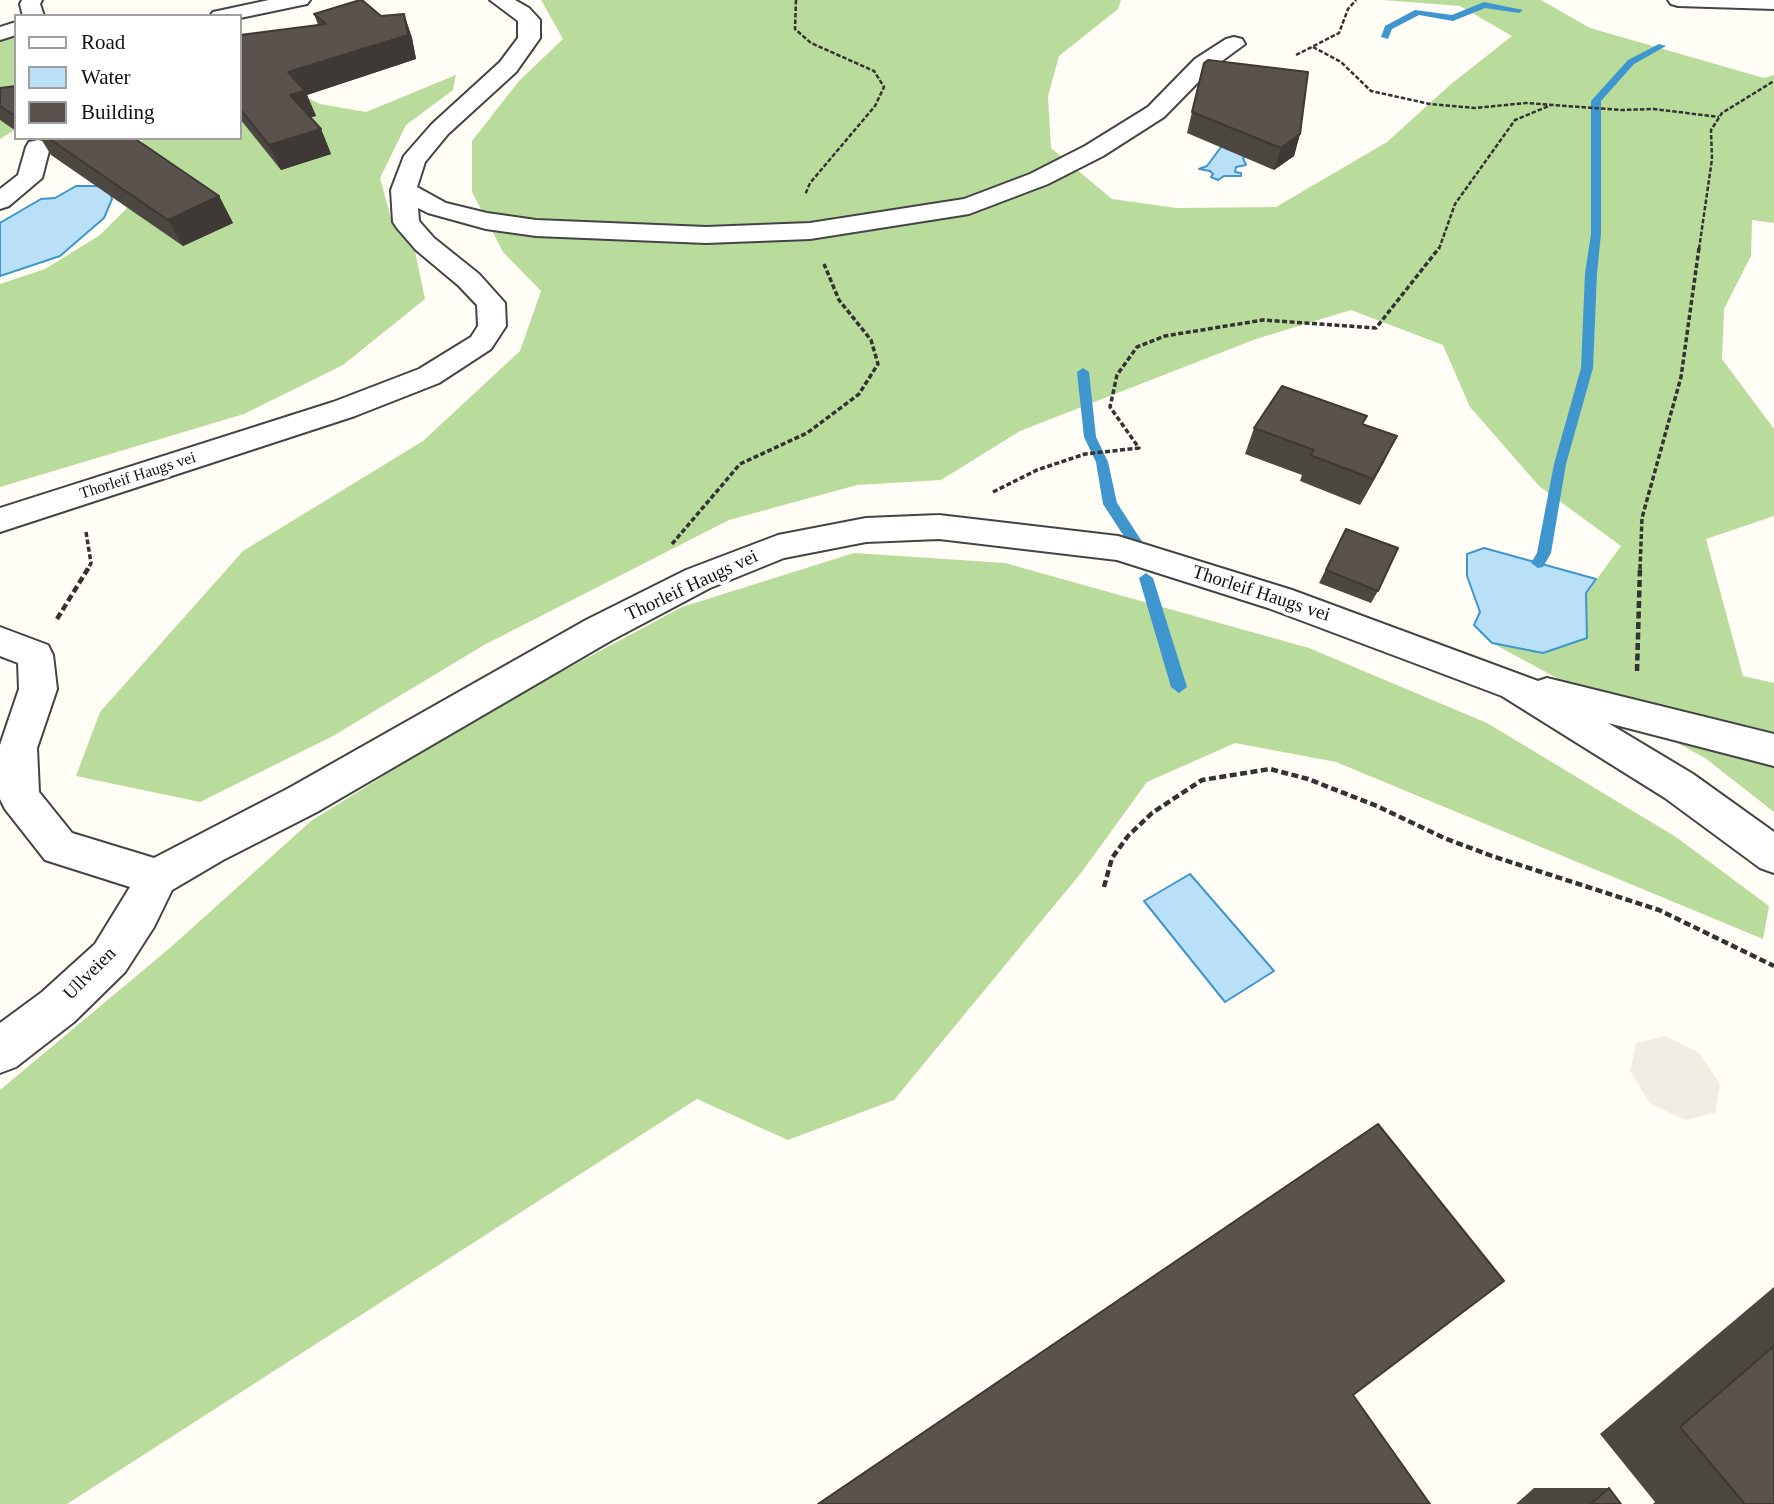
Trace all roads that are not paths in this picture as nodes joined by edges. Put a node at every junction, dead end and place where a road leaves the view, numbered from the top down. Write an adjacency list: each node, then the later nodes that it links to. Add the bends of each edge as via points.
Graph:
1 (300, 0): 5 (street)
2 (500, 0): 8 (street, Thorleif Haugs vei, via 529,20 530,38 508,67 413,160)
3 (1678, 0): 4 (street)
4 (1774, 3)
5 (230, 14)
6 (1234, 44): 8 (street, via 1203,64 1156,112 1094,151 969,206 810,231 706,235 536,228 486,221 438,208)
7 (38, 147): 9 (street, via 30,178)
8 (404, 190): 10 (street, Thorleif Haugs vei, via 406,222 491,303 492,326 481,343 429,376 344,410)
9 (0, 201)
10 (0, 520)
11 (0, 641): 15 (street, via 34,655 38,690 18,748 19,797 59,847)
12 (1515, 685): 13 (street); 14 (street, Thorleif Haugs vei, via 1679,786); 15 (street, Thorleif Haugs vei, via 1280,599 1118,548 953,529 866,530 778,547 698,579)
13 (1774, 750)
14 (1774, 855)
15 (157, 877): 16 (street, Ullveien, via 110,958 58,1007)
16 (0, 1051)

